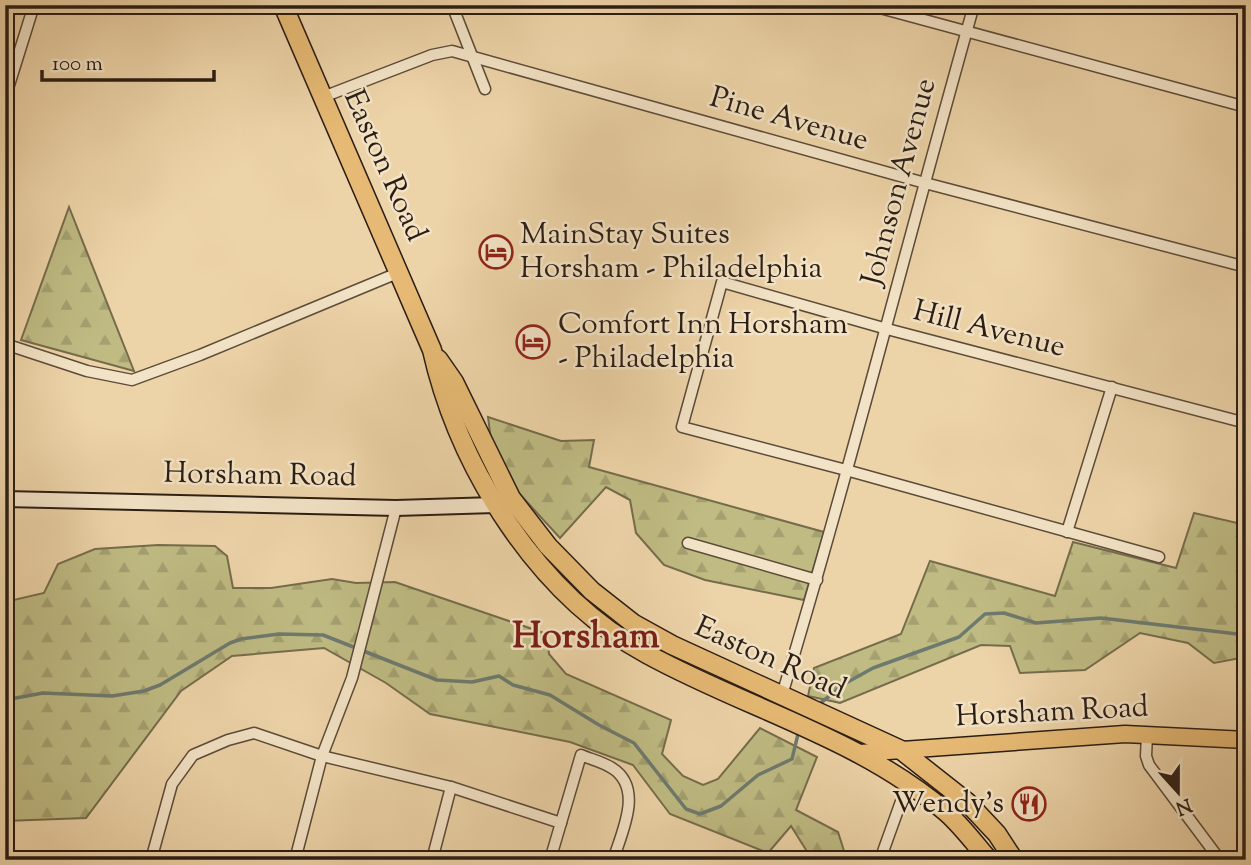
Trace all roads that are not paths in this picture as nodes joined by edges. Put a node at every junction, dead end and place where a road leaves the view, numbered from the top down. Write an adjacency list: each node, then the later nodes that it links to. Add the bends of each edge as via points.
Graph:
1 (34, 5): 10 (street)
2 (284, 5): 9 (highway, Easton Road)
3 (452, 5): 7 (street)
4 (869, 5): 6 (street)
5 (974, 5): 6 (street, Johnson Avenue)
6 (966, 32): 11 (street); 12 (street, Johnson Avenue)
7 (472, 55): 8 (street); 9 (street, Pine Avenue, via 452,51 432,55); 12 (street, Pine Avenue)
8 (485, 89)
9 (323, 97): 14 (highway, Easton Road)
10 (5, 98)
11 (1246, 107)
12 (925, 183): 13 (street, Pine Avenue); 15 (street, Johnson Avenue)
13 (1246, 267)
14 (400, 272): 16 (street, via 132,380); 21 (highway, Easton Road, via 432,351 441,388)
15 (887, 329): 17 (street, Hill Avenue); 19 (street, Johnson Avenue); 19 (street, Hill Avenue, via 722,282 682,427)
16 (5, 344)
17 (1112, 387): 18 (street, Hill Avenue); 23 (street)
18 (1246, 423)
19 (846, 470): 23 (street); 26 (street, Johnson Avenue)
20 (5, 499): 22 (street, Horsham Road)
21 (503, 502): 22 (street, Horsham Road); 27 (highway, Easton Road, via 613,609 672,645); 31 (highway, Easton Road, via 532,555 594,619 648,655)
22 (397, 508): 32 (street, via 352,678)
23 (1068, 532): 25 (street)
24 (688, 542): 26 (street)
25 (1159, 557)
26 (817, 580): 27 (street, Johnson Avenue)
27 (782, 695): 30 (highway, Easton Road)
28 (1147, 735): 29 (main road, Horsham Road); 30 (main road, Horsham Road); 44 (street, via 1149,765)
29 (1246, 740)
30 (901, 750): 31 (main road, Horsham Road); 43 (highway, Easton Road, via 967,802)
31 (860, 753): 33 (highway, Easton Road)
32 (322, 756): 34 (street); 36 (street, via 254,733 193,755 172,784); 37 (street)
33 (908, 782): 41 (street); 42 (highway, Easton Road, via 948,814)
34 (451, 787): 35 (street); 38 (street)
35 (561, 823): 39 (street); 40 (street, via 580,755 613,768 627,784 630,803)
36 (151, 860)
37 (295, 860)
38 (432, 860)
39 (550, 860)
40 (614, 860)
41 (880, 860)
42 (989, 860)
43 (1014, 860)
44 (1220, 860)

